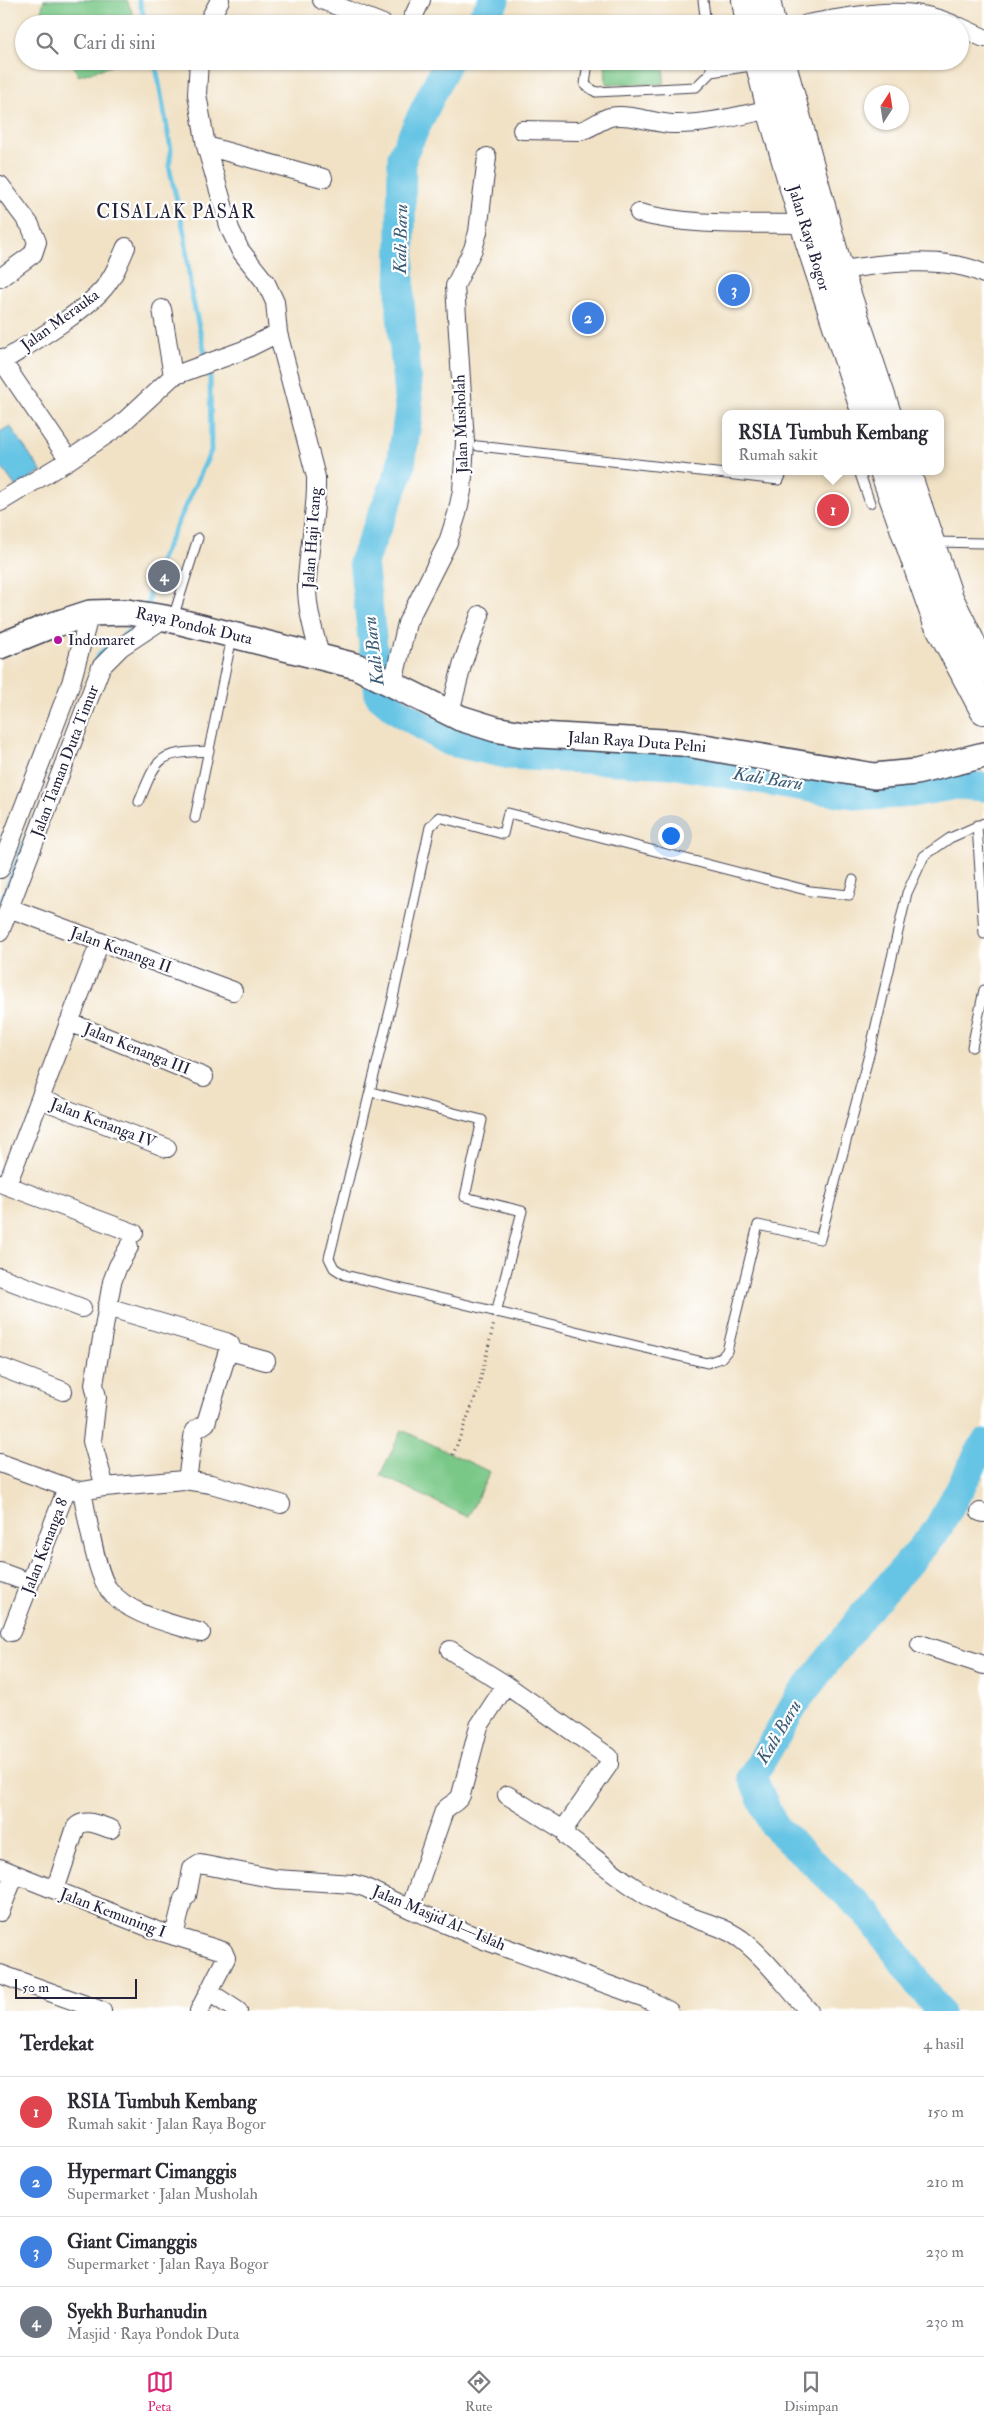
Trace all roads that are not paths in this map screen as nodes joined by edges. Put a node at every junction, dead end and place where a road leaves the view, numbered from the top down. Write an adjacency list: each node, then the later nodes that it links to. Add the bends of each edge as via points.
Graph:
1 (220, 0): 8 (street)
2 (322, 0): 9 (street)
3 (421, 0): 10 (street)
4 (703, 0): 11 (lane)
5 (746, 0): 12 (highway)
6 (766, 0): 13 (highway)
7 (901, 6): 14 (street); 15 (street)
8 (212, 15)
9 (360, 15)
10 (414, 15)
11 (705, 15)
12 (748, 15)
13 (769, 15)
14 (861, 15)
15 (930, 15)
16 (969, 31): 17 (street)
17 (984, 38)
18 (198, 70): 26 (street, Jalan Haji Icang, via 197,94)
19 (587, 70): 23 (lane, via 586,85 596,92 696,88)
20 (722, 70): 23 (lane)
21 (768, 70): 24 (highway, Jalan Raya Bogor)
22 (770, 70): 33 (highway, Jalan Raya Bogor)
23 (711, 72)
24 (771, 109): 25 (street, via 705,122 669,124 618,117 601,120 588,130); 31 (highway, Jalan Raya Bogor)
25 (522, 130)
26 (206, 146): 28 (street); 37 (street, Jalan Haji Icang, via 230,229 240,250 266,283 275,302)
27 (487, 157): 60 (street, Jalan Musholah, via 478,232 455,286 465,442 462,491 448,542 407,623)
28 (323, 178)
29 (0, 185): 35 (street, via 30,225 38,242 33,254)
30 (639, 213): 31 (street, via 697,223)
31 (804, 224): 40 (highway, Jalan Raya Bogor)
32 (126, 247): 38 (street, Jalan Merauka, via 104,289)
33 (839, 271): 34 (street, via 883,263 944,264); 41 (highway, Jalan Raya Bogor)
34 (984, 274)
35 (0, 278)
36 (162, 309): 39 (street)
37 (278, 334): 39 (street); 58 (street, Jalan Haji Icang, via 316,477 317,495 307,582 310,618)
38 (1, 361): 43 (street)
39 (173, 376): 43 (street, via 118,427)
40 (865, 410)
41 (886, 410)
42 (478, 446): 44 (lane)
43 (69, 460): 48 (street)
44 (722, 474)
45 (735, 475): 46 (lane, via 779,480)
46 (781, 475)
47 (884, 476): 49 (lane); 51 (highway); 61 (highway, via 937,621)
48 (0, 502)
49 (870, 503)
50 (198, 538): 55 (lane)
51 (929, 542): 52 (lane); 59 (highway, via 949,598)
52 (984, 544)
53 (90, 613): 55 (main road, Raya Pondok Duta, via 127,612); 57 (main road, Raya Pondok Duta); 68 (street, via 71,683)
54 (480, 615): 62 (street)
55 (164, 618): 56 (main road, Raya Pondok Duta); 70 (street, Jalan Taman Duta Timur, via 121,647 101,666)
56 (232, 635): 58 (main road, Raya Pondok Duta); 63 (lane)
57 (0, 646)
58 (320, 655): 60 (main road, Raya Pondok Duta, via 356,666)
59 (984, 668)
60 (390, 682): 62 (main road, Jalan Raya Duta Pelni)
61 (984, 710)
62 (450, 712): 64 (main road, Jalan Raya Duta Pelni, via 475,724 522,734 681,743 874,776 916,772)
63 (209, 751): 65 (lane, via 176,752 163,757 153,768); 66 (lane)
64 (984, 755)
65 (139, 802)
66 (195, 818)
67 (980, 824): 72 (lane); 86 (lane, via 950,838 924,856 907,893 871,1047 820,1239 758,1225 728,1351 721,1358 707,1363)
68 (0, 870)
69 (853, 880): 79 (lane, via 849,895 810,891 508,813 503,834 439,817 430,828)
70 (9, 908): 71 (street, Jalan Taman Duta Timur); 73 (street, Jalan Kenanga II)
71 (0, 932)
72 (984, 934)
73 (100, 942): 75 (street, Jalan Kenanga II); 76 (street)
74 (984, 990): 77 (lane)
75 (233, 992)
76 (69, 1022): 78 (street, Jalan Kenanga III); 80 (street)
77 (972, 1047)
78 (204, 1077)
79 (370, 1092): 86 (lane, via 329,1258 334,1268 345,1275); 86 (lane, via 482,1120 465,1197 522,1211)
80 (40, 1098): 81 (street, Jalan Kenanga IV); 82 (street)
81 (167, 1148)
82 (3, 1184): 84 (street, via 131,1240 116,1269)
83 (0, 1277): 85 (street)
84 (107, 1307): 87 (street); 93 (street, via 94,1384 97,1397 92,1434)
85 (82, 1308)
86 (496, 1313)
87 (230, 1344): 88 (street, via 233,1352); 92 (street, via 206,1424 194,1431)
88 (266, 1361)
89 (0, 1367): 90 (street)
90 (63, 1391)
91 (0, 1463): 94 (street)
92 (187, 1480): 93 (street); 95 (street)
93 (106, 1487): 94 (street)
94 (74, 1490): 97 (street, Jalan Kenanga 8); 99 (street, via 100,1574 109,1590 130,1608)
95 (281, 1504)
96 (0, 1572): 97 (street)
97 (30, 1584): 98 (street, Jalan Kenanga 8)
98 (11, 1632)
99 (202, 1633)
100 (920, 1644): 102 (street)
101 (450, 1650): 103 (street)
102 (984, 1665)
103 (506, 1685): 106 (street, via 609,1757 609,1764); 109 (street, via 479,1726 460,1798 448,1805 440,1820)
104 (507, 1795): 106 (street)
105 (111, 1829): 108 (street, via 86,1822 76,1827)
106 (565, 1831): 118 (street, via 568,1837 643,1893 672,1910 711,1923 740,1939)
107 (7, 1871): 108 (street, Jalan Kemuning I); 110 (street)
108 (55, 1890): 111 (street, Jalan Kemuning I)
109 (410, 1909): 111 (street, Jalan Masjid Al—Islah, via 353,1884 276,1879 200,1864 192,1869); 117 (street, Jalan Masjid Al—Islah, via 484,1940 628,1991)
110 (0, 1912)
111 (174, 1936): 113 (street, Jalan Kemuning I, via 226,1954)
112 (0, 1974): 114 (street)
113 (209, 1992): 115 (street); 116 (street)
114 (102, 2011)
115 (199, 2011)
116 (238, 2011)
117 (668, 2011)
118 (809, 2011)

